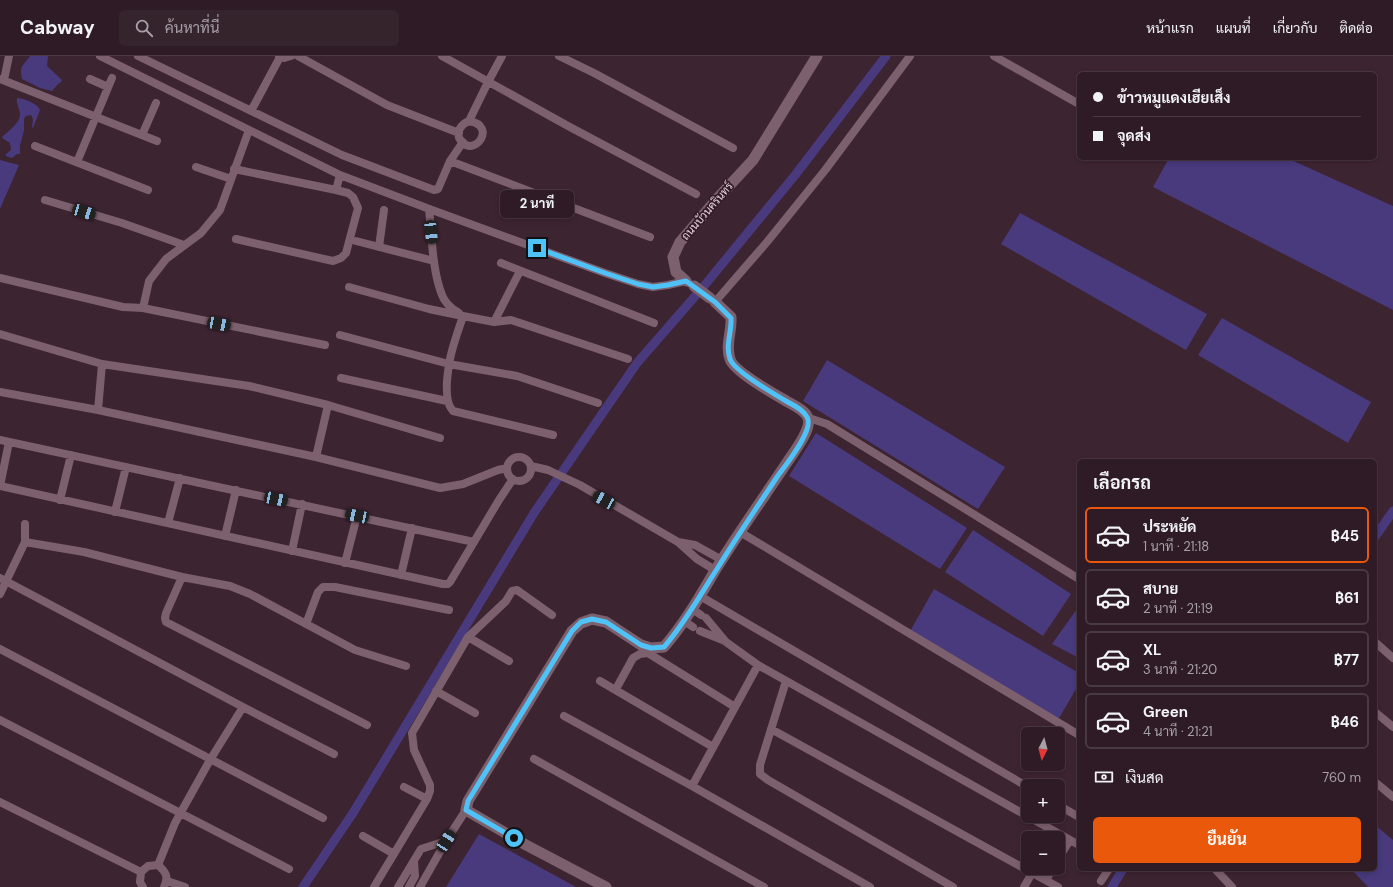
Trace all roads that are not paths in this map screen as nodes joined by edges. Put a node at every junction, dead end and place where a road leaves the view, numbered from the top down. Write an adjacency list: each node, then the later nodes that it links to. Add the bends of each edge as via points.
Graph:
1 (9, 56): 14 (street)
2 (100, 56): 23 (street)
3 (138, 56): 20 (street)
4 (279, 56): 5 (street); 20 (street)
5 (291, 56)
6 (298, 56): 24 (street, via 387,105)
7 (442, 56): 16 (street)
8 (502, 56): 16 (street)
9 (559, 56): 29 (street)
10 (817, 56): 51 (street, ถนนบัวนครินทร์, via 753,160 680,242 672,257 676,272)
11 (910, 56): 53 (street, via 767,242)
12 (994, 56): 19 (street)
13 (112, 78): 17 (street)
14 (2, 79): 21 (street)
15 (90, 79): 17 (street)
16 (488, 82): 22 (street); 38 (street)
17 (108, 87): 21 (street)
18 (156, 103): 25 (street)
19 (1077, 103)
20 (251, 111): 30 (street, via 342,154 434,190 438,188)
21 (96, 117): 25 (street); 31 (street)
22 (469, 121): 24 (street); 27 (street, via 481,126 482,138 472,146)
23 (249, 130): 33 (street); 34 (street)
24 (459, 133): 27 (street)
25 (142, 135): 26 (street)
26 (157, 141)
27 (463, 142): 30 (street)
28 (35, 146): 31 (street)
29 (733, 148)
30 (450, 161): 42 (street)
31 (77, 162): 36 (street)
32 (196, 167): 35 (street)
33 (234, 169): 35 (street); 37 (street)
34 (340, 175): 37 (street); 40 (street)
35 (231, 179): 45 (street, via 220,210 201,233)
36 (148, 190)
37 (336, 190): 43 (street, via 354,197 358,208 346,253 341,258 333,261)
38 (696, 194)
39 (45, 200): 45 (street)
40 (429, 209): 47 (street); 51 (street, via 638,284 653,287)
41 (384, 210): 46 (street)
42 (650, 237)
43 (236, 239)
44 (356, 241): 46 (street)
45 (184, 245): 54 (street, via 166,259 149,281)
46 (378, 247): 47 (street)
47 (434, 261): 55 (street, via 442,296)
48 (500, 263): 49 (street)
49 (520, 270): 56 (street); 57 (street)
50 (0, 278): 54 (street, via 123,307)
51 (690, 284): 53 (street, ถนนบัวนครินทร์)
52 (349, 288): 55 (street)
53 (712, 300): 70 (street, ถนนบัวนครินทร์, via 731,318 728,343 730,361 738,370 803,411)
54 (143, 308): 60 (street)
55 (463, 316): 56 (street); 63 (street)
56 (494, 322): 61 (street, via 511,320)
57 (654, 322)
58 (0, 334): 62 (street)
59 (340, 335): 63 (street)
60 (325, 345)
61 (628, 359)
62 (102, 364): 68 (street, via 250,386); 69 (street)
63 (449, 364): 66 (street); 67 (street, via 517,376)
64 (341, 378): 66 (street)
65 (0, 392): 69 (street)
66 (447, 401): 71 (street, via 453,411)
67 (598, 403)
68 (328, 405): 72 (street); 76 (street)
69 (98, 410): 76 (street)
70 (808, 418): 91 (street, via 809,426 800,443); 102 (street, via 827,424)
71 (553, 435)
72 (440, 438)
73 (0, 440): 74 (street)
74 (9, 442): 75 (street); 82 (street)
75 (71, 455): 78 (street); 84 (street)
76 (316, 457): 79 (street, via 440,488 463,484)
77 (531, 466): 79 (street, via 526,459 520,457 510,461); 81 (street, via 530,474 526,478 521,481); 95 (street, via 548,470 580,485)
78 (126, 467): 80 (street); 86 (street)
79 (507, 468): 81 (street)
80 (180, 478): 83 (street); 88 (street)
81 (513, 479): 94 (street)
82 (0, 486): 84 (street)
83 (236, 490): 85 (street); 92 (street)
84 (60, 500): 86 (street)
85 (302, 504): 87 (street); 96 (street)
86 (115, 512): 88 (street)
87 (357, 516): 90 (street); 98 (street)
88 (168, 523): 92 (street)
89 (26, 524): 93 (street)
90 (412, 528): 94 (street); 100 (street)
91 (740, 532): 97 (street); 132 (street)
92 (225, 536): 96 (street)
93 (25, 542): 101 (street, via 84,552); 103 (street)
94 (474, 542): 100 (street, via 448,584)
95 (678, 542): 97 (street, via 702,548); 99 (street, via 696,559)
96 (292, 551): 98 (street)
97 (722, 560): 99 (street)
98 (346, 563): 100 (street)
99 (716, 570): 105 (street)
100 (401, 575)
101 (182, 577): 109 (street, via 230,586); 129 (street, via 166,613 166,622)
102 (1077, 578)
103 (3, 579): 104 (street); 123 (street)
104 (0, 594)
105 (700, 596): 107 (street); 137 (street)
106 (449, 610): 109 (street, via 335,587 323,587 318,592)
107 (699, 614): 110 (street); 112 (street)
108 (552, 615): 111 (street, via 517,590 512,591 506,601)
109 (306, 624): 118 (street, via 355,650)
110 (692, 626): 112 (street); 145 (street, via 664,647 651,648 641,645 606,622 592,619 581,622 564,644 468,801)
111 (468, 637): 116 (street); 122 (street)
112 (726, 642): 117 (street)
113 (1377, 644): 115 (street)
114 (0, 649): 136 (street)
115 (1393, 658)
116 (509, 661)
117 (758, 665): 120 (street); 124 (street)
118 (406, 666)
119 (600, 681): 121 (street)
120 (786, 681): 131 (street); 150 (street)
121 (616, 690): 124 (street, via 633,658 648,653); 133 (street)
122 (436, 691): 125 (street); 142 (street, via 412,733 414,750 430,785)
123 (243, 707): 134 (street); 136 (street)
124 (735, 707): 133 (street)
125 (475, 713)
126 (1377, 714): 130 (street)
127 (564, 716): 139 (street)
128 (0, 720): 146 (street)
129 (367, 725)
130 (1393, 727)
131 (772, 729): 157 (street); 177 (street, via 760,765 760,774)
132 (1077, 734)
133 (713, 747): 139 (street)
134 (334, 754)
135 (534, 759): 175 (street)
136 (210, 760): 146 (street); 148 (street)
137 (1021, 783)
138 (1377, 784): 141 (street)
139 (692, 786): 176 (street)
140 (404, 788): 142 (street)
141 (1393, 797)
142 (427, 799): 154 (street)
143 (0, 802): 161 (street)
144 (1065, 809): 147 (street)
145 (466, 810): 151 (street); 174 (street)
146 (180, 814): 156 (street); 158 (street)
147 (1077, 816)
148 (323, 818)
149 (363, 836): 154 (street)
150 (1070, 840): 152 (street); 153 (street)
151 (446, 841): 155 (street, via 421,849); 173 (street)
152 (1077, 844)
153 (1065, 848)
154 (394, 854): 170 (street)
155 (414, 861): 171 (street); 172 (street, via 415,876)
156 (158, 866): 161 (street, via 148,866); 167 (street, via 166,872)
157 (1021, 868)
158 (289, 869)
159 (1107, 871): 166 (street)
160 (1217, 871): 180 (street)
161 (141, 872): 168 (street, via 140,882)
162 (1031, 875): 178 (street)
163 (1034, 875): 165 (street)
164 (1049, 875): 165 (street)
165 (1046, 880): 179 (street)
166 (1101, 881)
167 (166, 884): 169 (street)
168 (143, 887)
169 (185, 887)
170 (374, 887)
171 (398, 887)
172 (409, 887)
173 (420, 887)
174 (606, 887)
175 (764, 887)
176 (870, 887)
177 (953, 887)
178 (1024, 887)
179 (1058, 887)
180 (1232, 887)

